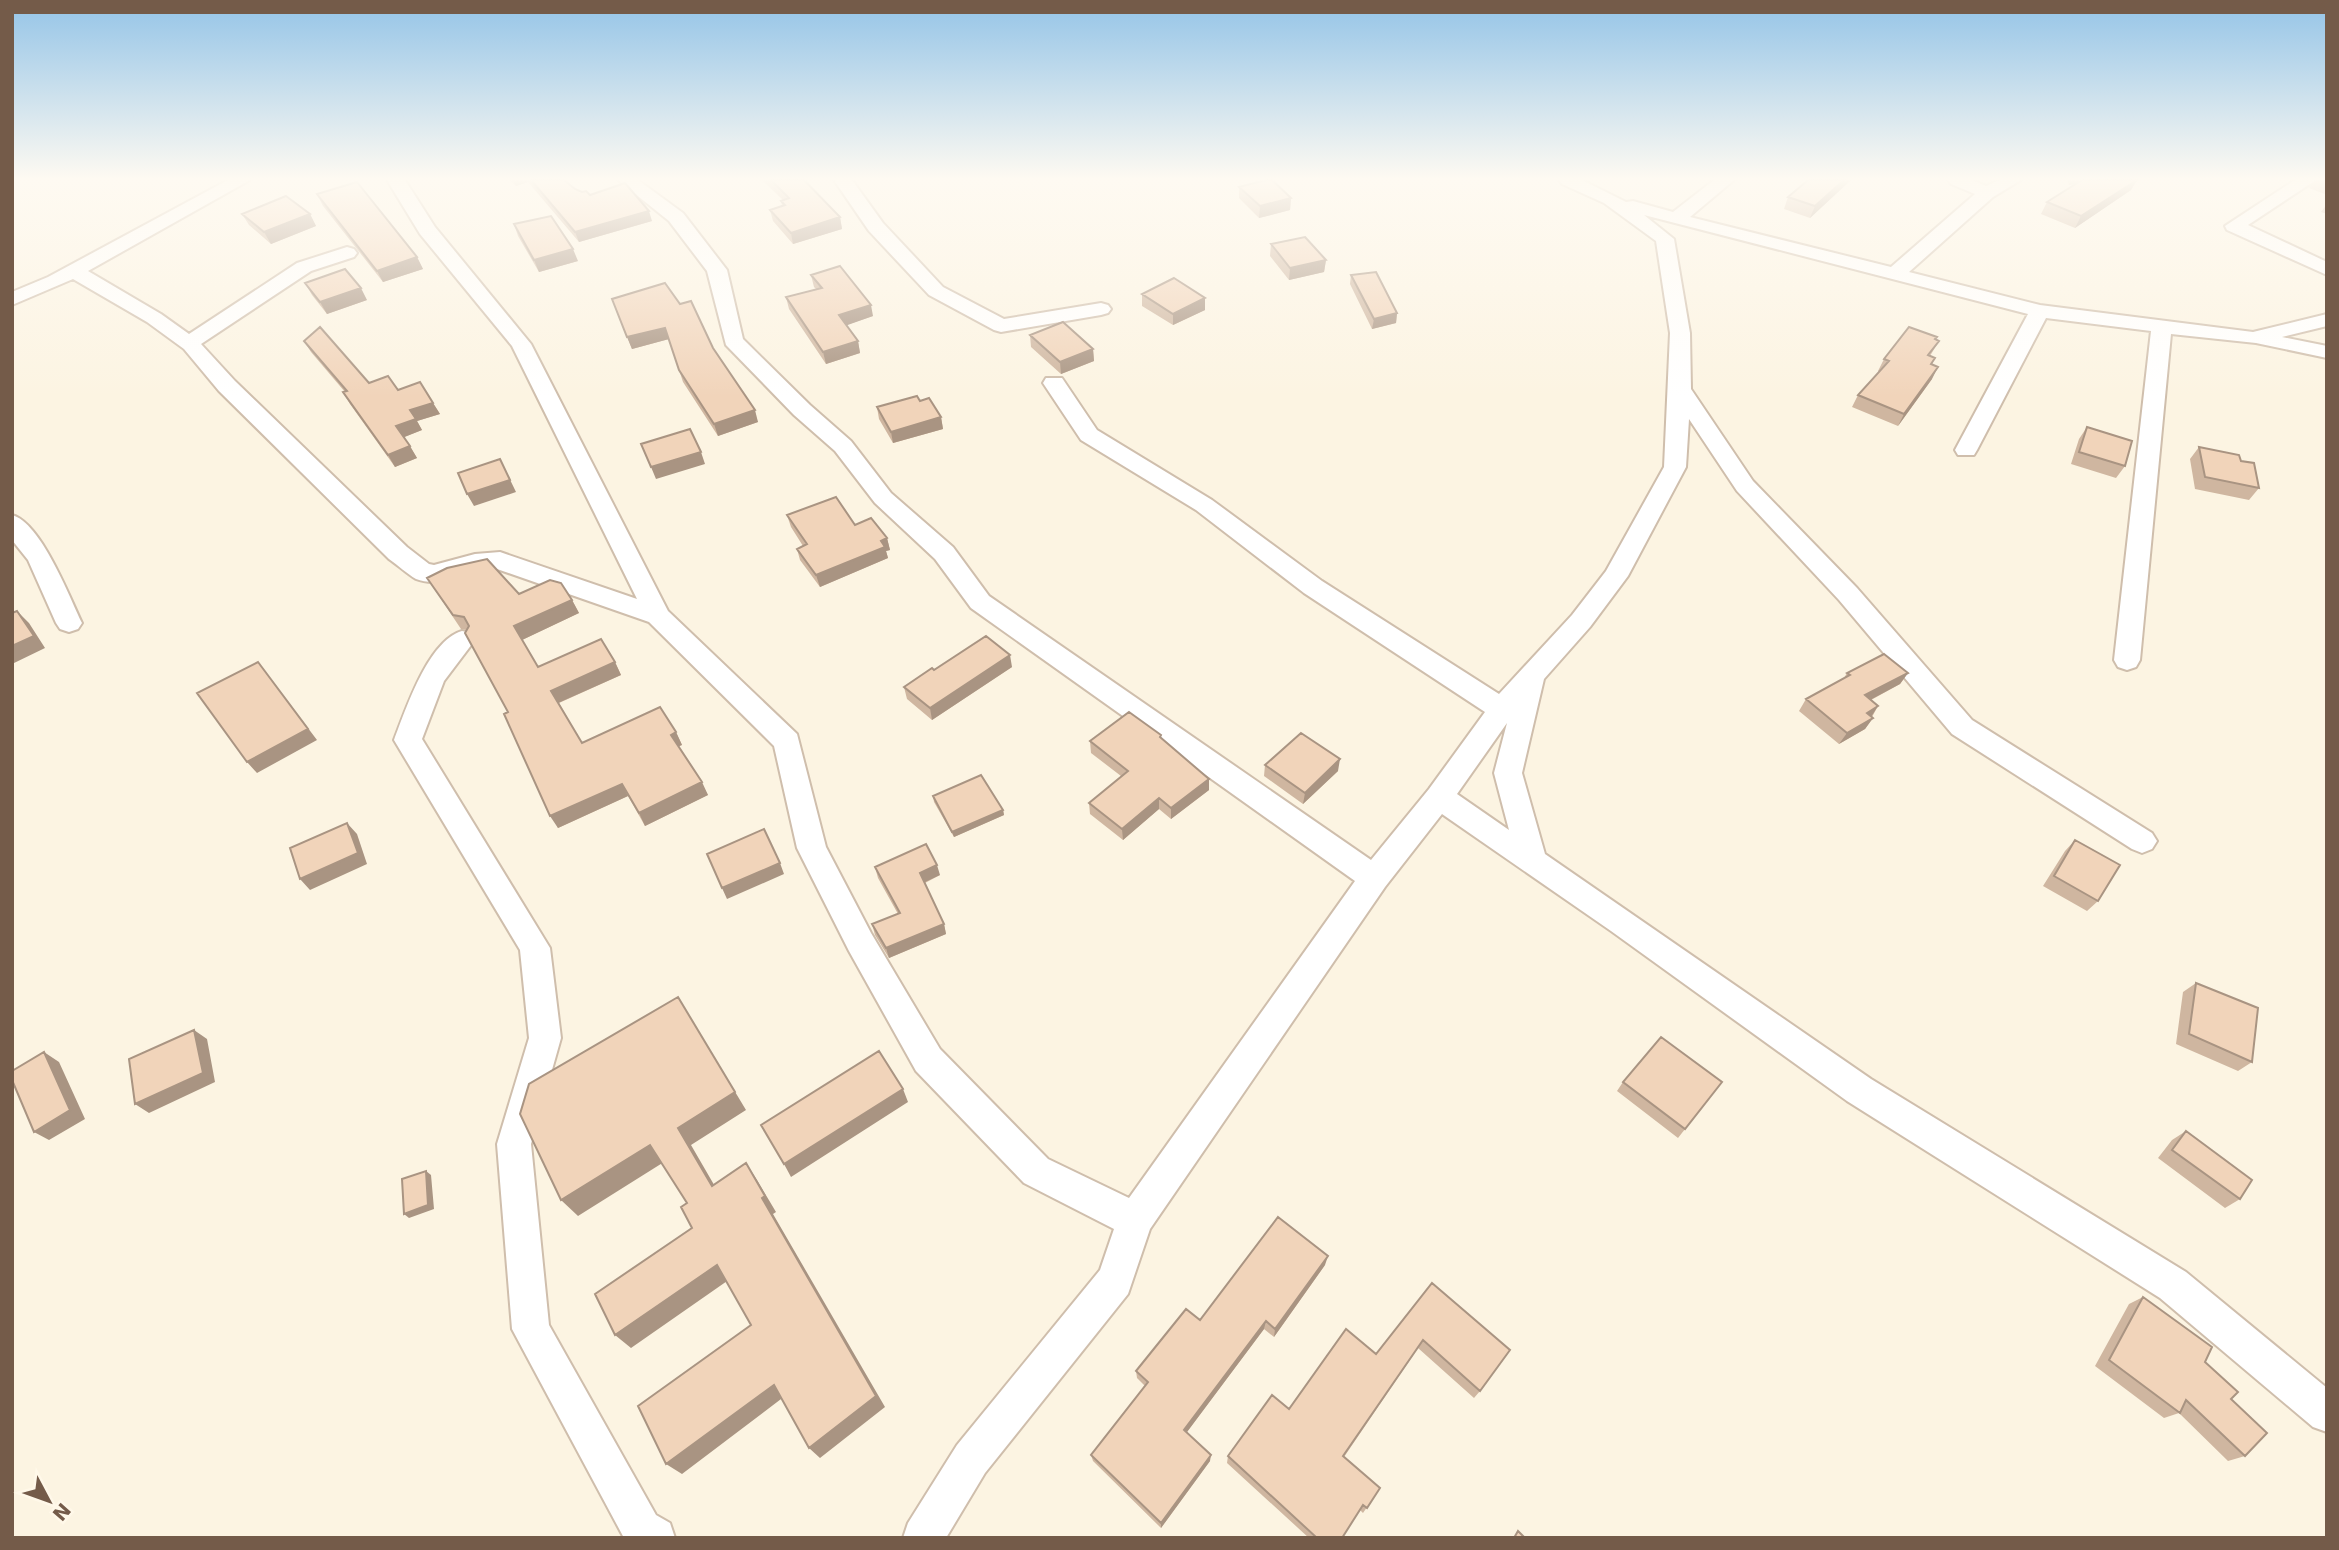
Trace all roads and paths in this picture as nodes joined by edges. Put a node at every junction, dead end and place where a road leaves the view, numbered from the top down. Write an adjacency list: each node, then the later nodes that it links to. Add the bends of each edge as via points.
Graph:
1 (108, 252): 11 (street)
2 (445, 252): 25 (street, via 521,344)
3 (703, 252): 34 (street, via 717,270 733,341 844,446 883,498 944,553 979,602)
4 (900, 252): 14 (street, via 936,291 1001,326)
5 (1673, 252): 22 (street)
6 (1808, 252): 12 (street)
7 (1920, 252): 12 (street)
8 (2291, 252): 10 (street)
9 (347, 253): 19 (street, via 304,267)
10 (2327, 269)
11 (74, 271): 13 (street); 19 (street)
12 (1894, 275): 15 (street)
13 (12, 299)
14 (1101, 309)
15 (2040, 311): 17 (street); 23 (street)
16 (2327, 320): 18 (street)
17 (2162, 326): 18 (street); 28 (street)
18 (2253, 338): 20 (street)
19 (188, 343): 25 (street, via 236,395 422,572 447,572 475,562 500,560)
20 (2327, 352)
21 (1054, 383): 30 (street, via 1089,435 1204,505 1313,587)
22 (1680, 388): 29 (street, via 1675,467 1616,576); 32 (street, via 1745,486 1849,594 1962,727)
23 (1966, 450)
24 (12, 523): 26 (street, via 39,557)
25 (658, 616): 35 (street, via 787,741 812,848 928,1060 1036,1171)
26 (69, 623)
27 (462, 640): 37 (street, via 432,677 408,740 535,948 545,1038 514,1144 531,1329 642,1529)
28 (2127, 660)
29 (1532, 677): 30 (street); 33 (street, via 1508,773)
30 (1502, 709): 31 (street)
31 (1439, 797): 33 (street); 34 (street)
32 (2142, 841)
33 (1533, 863): 36 (street, via 1858,1090 2173,1285)
34 (1374, 878): 35 (street)
35 (1135, 1220): 38 (street, via 1115,1281 971,1459)
36 (2327, 1413)
37 (655, 1538)
38 (923, 1538)

